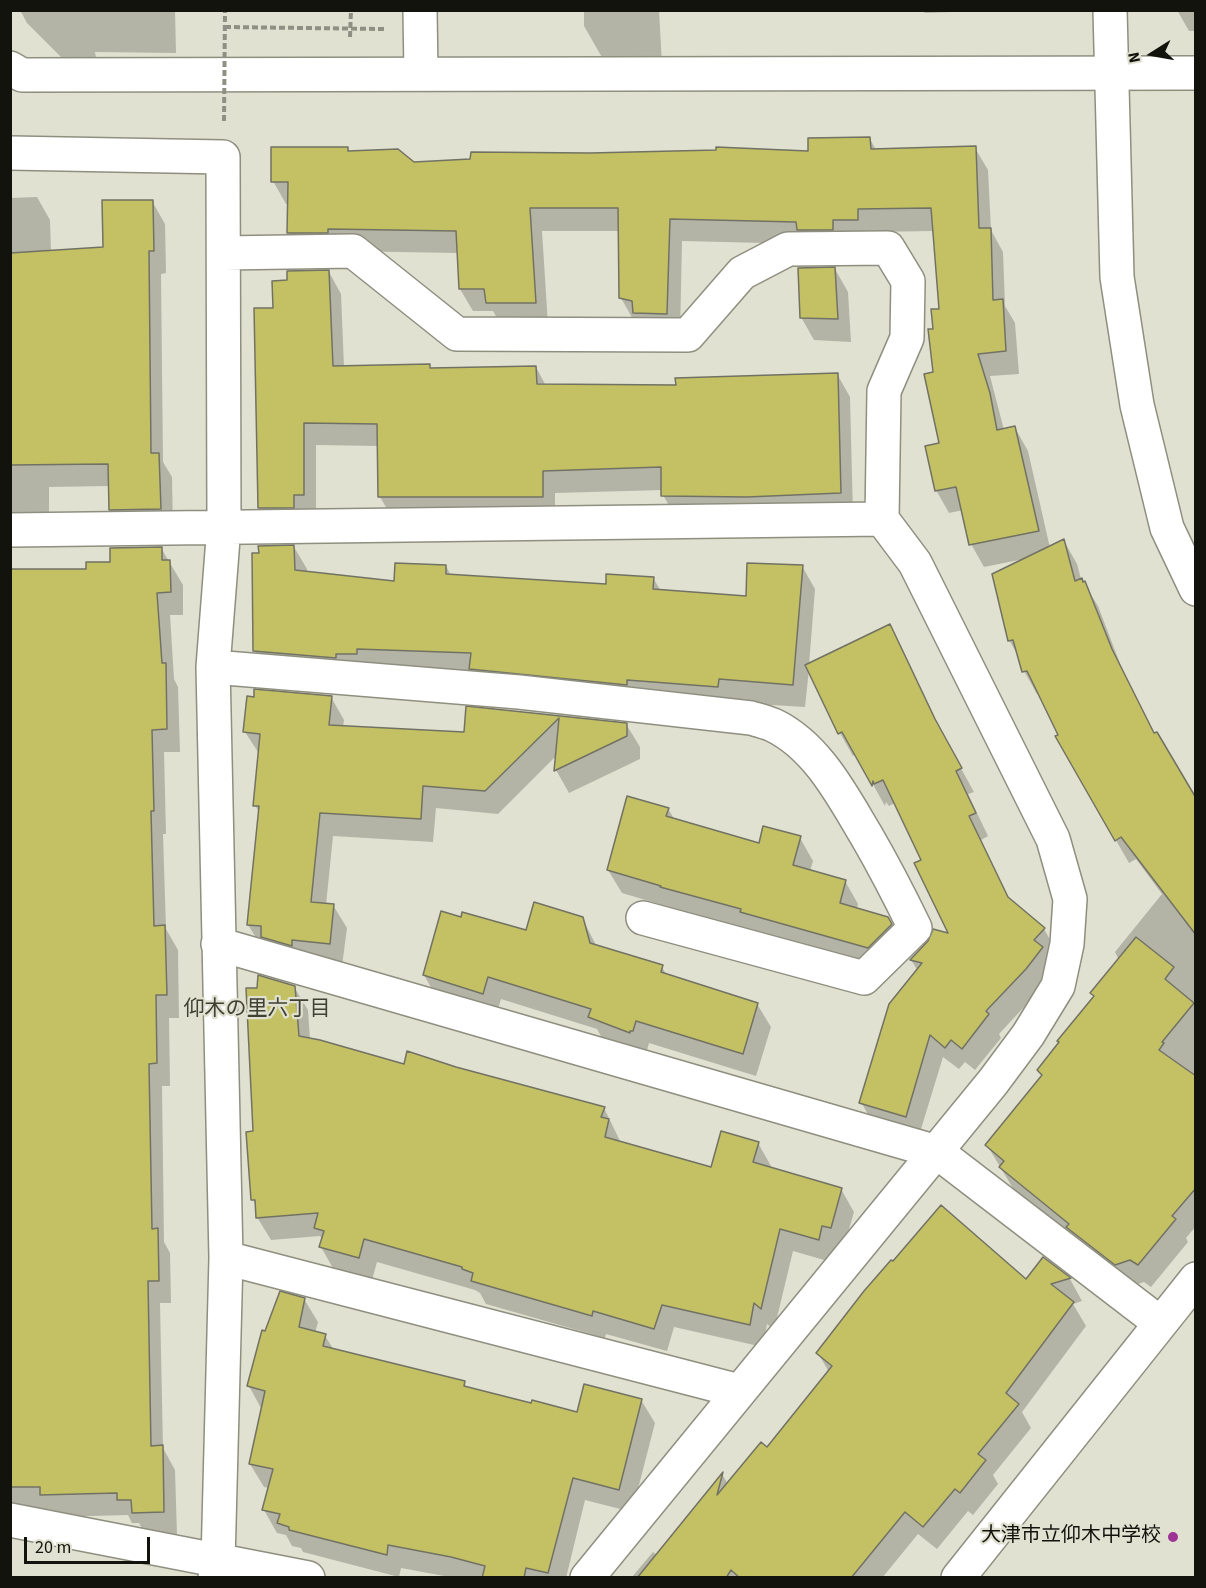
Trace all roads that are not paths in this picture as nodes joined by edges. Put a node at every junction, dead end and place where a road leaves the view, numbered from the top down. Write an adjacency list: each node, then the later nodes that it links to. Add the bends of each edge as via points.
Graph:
1 (420, 10): 5 (street)
2 (1110, 10): 6 (street)
3 (10, 68): 5 (street, via 22,75)
4 (1196, 73): 6 (street)
5 (420, 74): 6 (street)
6 (1111, 74): 12 (street, via 1117,277 1137,405 1167,528)
7 (10, 153): 8 (street, via 223,157)
8 (224, 253): 9 (street, via 353,251 457,333 688,335 742,273 788,249 888,248 908,281 907,338 884,391); 10 (street)
9 (882, 519): 10 (street); 16 (street, via 915,563 1053,839 1070,900 1067,944 1058,986 1028,1035)
10 (224, 526): 11 (street); 13 (street)
11 (10, 530)
12 (1196, 589)
13 (213, 667): 14 (street, via 519,692 751,718 773,725 825,770 878,856 915,928 864,978); 15 (street)
14 (643, 918)
15 (218, 944): 16 (street); 17 (street)
16 (937, 1152): 19 (street); 20 (street)
17 (226, 1258): 20 (street); 22 (street)
18 (1196, 1279): 19 (street)
19 (1160, 1323): 25 (street)
20 (739, 1391): 24 (street)
21 (10, 1520): 22 (street)
22 (217, 1570): 23 (street)
23 (308, 1578)
24 (587, 1578)
25 (958, 1578)

